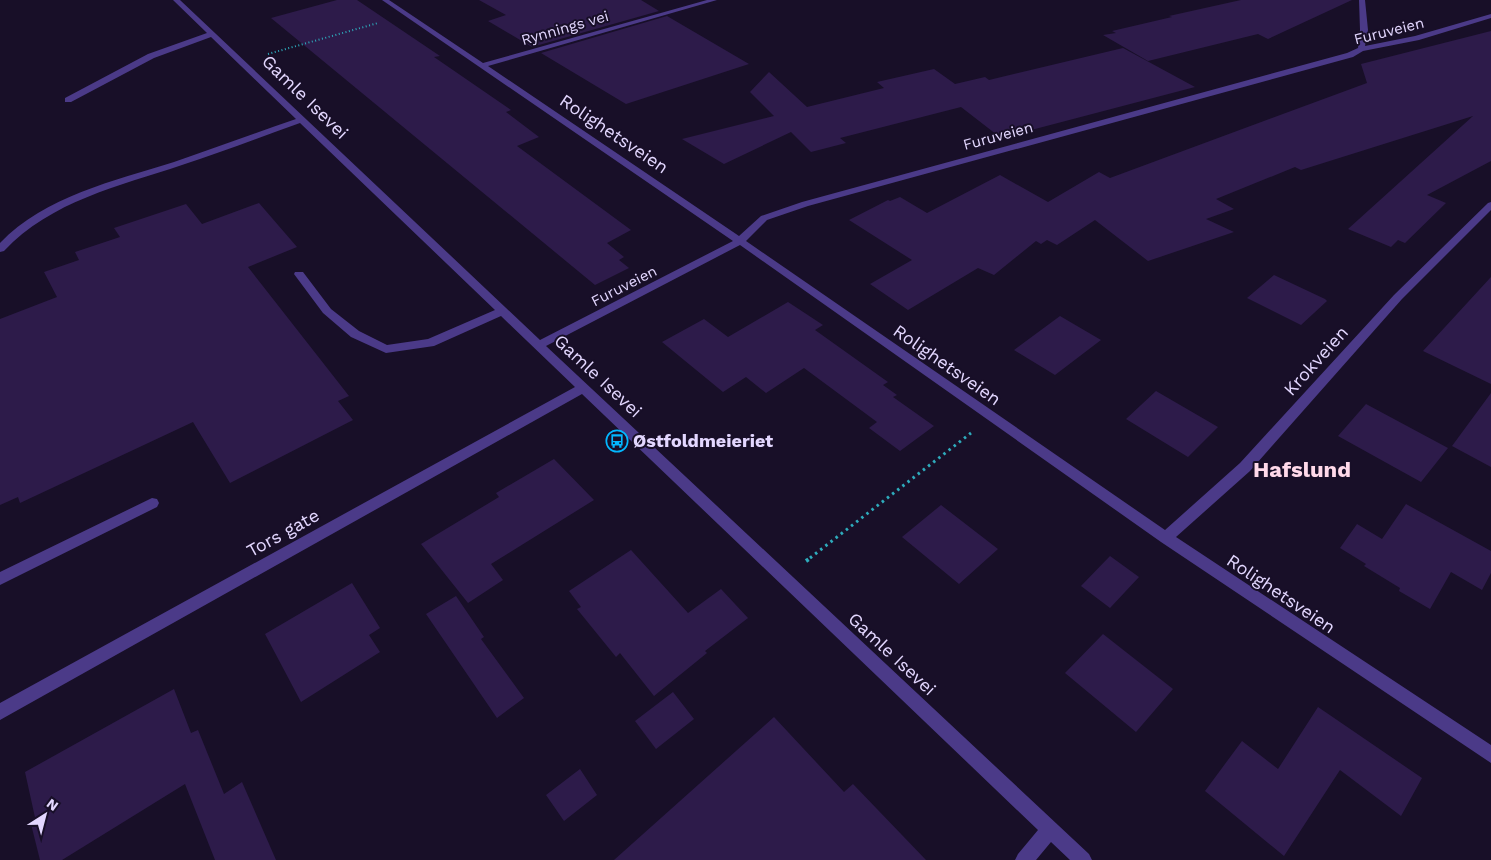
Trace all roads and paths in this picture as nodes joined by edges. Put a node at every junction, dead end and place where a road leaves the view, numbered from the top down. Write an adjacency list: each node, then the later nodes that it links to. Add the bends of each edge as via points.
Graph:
1 (176, 0): 7 (street, Gamle Isevei)
2 (385, 0): 5 (street, Rolighetsveien)
3 (714, 0): 10 (street, Rynnings vei)
4 (1362, 0): 8 (street)
5 (407, 14): 9 (path); 10 (street, Rolighetsveien)
6 (1491, 16): 8 (street, Furuveien, via 1416,38)
7 (212, 34): 11 (street, via 151,56); 12 (street, Gamle Isevei)
8 (1362, 49): 14 (street, Furuveien, via 1276,77 805,204 764,218)
9 (266, 55)
10 (481, 66): 14 (street, Rolighetsveien)
11 (68, 100)
12 (302, 120): 15 (street, via 92,192 44,214 8,238); 17 (street, Gamle Isevei)
13 (1491, 205): 22 (street, Krokveien, via 1398,297 1245,468)
14 (740, 242): 18 (street, Furuveien); 20 (street, Rolighetsveien)
15 (0, 249)
16 (299, 274): 17 (street, via 327,311 355,334 386,349 430,343)
17 (503, 311): 18 (street, Gamle Isevei)
18 (538, 345): 19 (street, Gamle Isevei)
19 (583, 388): 25 (street, Tors gate); 27 (street, Gamle Isevei)
20 (991, 417): 22 (street, Rolighetsveien); 23 (path)
21 (152, 503): 24 (street)
22 (1166, 538): 26 (street, Rolighetsveien)
23 (804, 562)
24 (0, 579)
25 (0, 712)
26 (1491, 755)
27 (1050, 829): 28 (street); 29 (street, Gamle Isevei)
28 (1024, 860)
29 (1083, 860)

